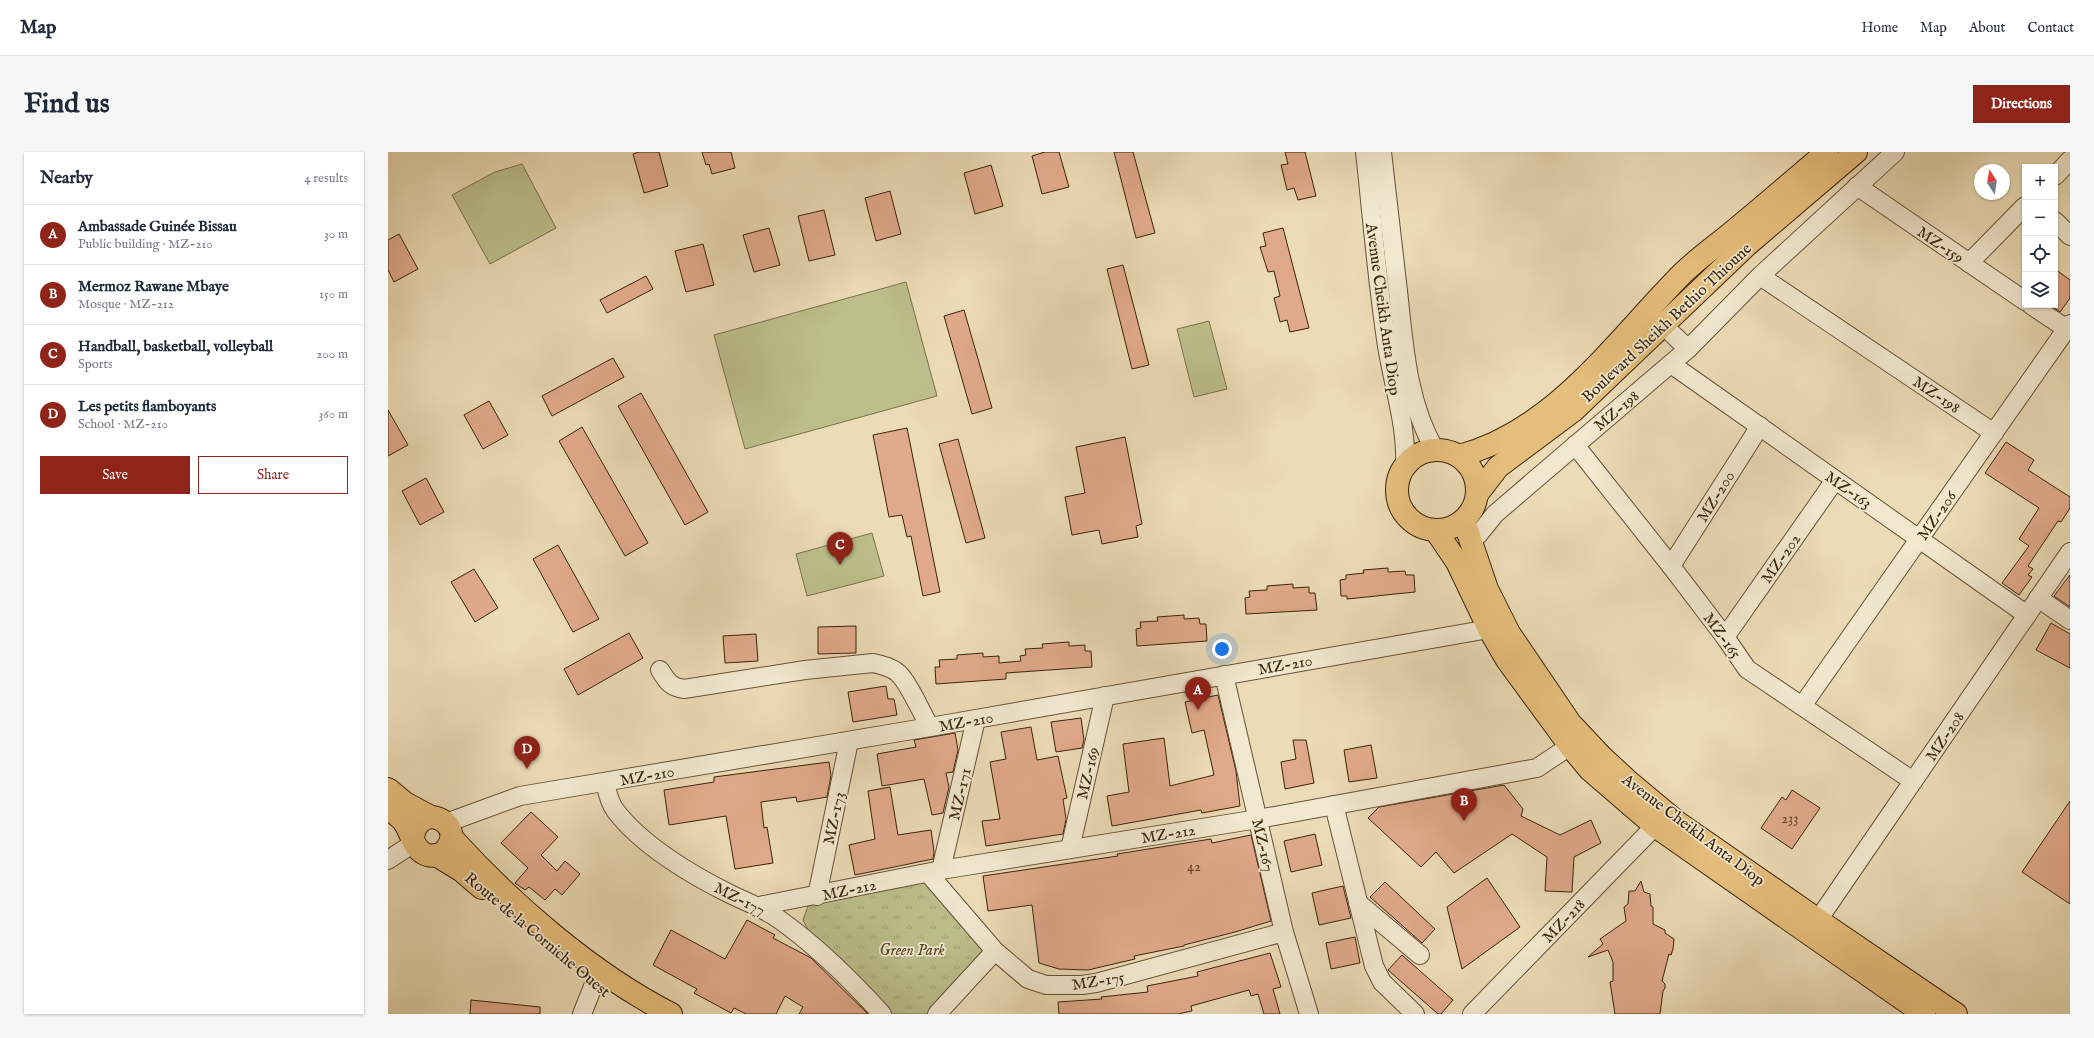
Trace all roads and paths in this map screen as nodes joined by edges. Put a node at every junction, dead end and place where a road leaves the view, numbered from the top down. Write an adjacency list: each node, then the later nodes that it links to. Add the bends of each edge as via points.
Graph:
1 (1365, 152): 25 (street, Avenue Cheikh Anta Diop, via 1384,321 1404,436)
2 (1382, 152): 23 (street, Avenue Cheikh Anta Diop, via 1408,367 1423,428)
3 (1828, 152): 24 (main road, Boulevard Sheikh Bethio Thioune, via 1680,276 1575,387 1497,444)
4 (1856, 152): 16 (main road, Boulevard Sheikh Bethio Thioune, via 1747,246)
5 (1895, 152): 8 (street, MZ-198)
6 (2070, 160): 7 (street)
7 (2058, 173)
8 (1857, 186): 12 (street, MZ-159); 13 (street, MZ-198)
9 (2022, 209): 12 (street)
10 (2058, 224): 11 (street)
11 (2070, 236)
12 (1969, 263): 14 (street, MZ-159)
13 (1760, 276): 18 (street, MZ-198); 21 (street, MZ-198)
14 (2022, 299)
15 (2036, 308): 17 (street)
16 (1663, 324): 18 (street); 27 (main road, Boulevard Sheikh Bethio Thioune, via 1573,411 1498,467)
17 (2069, 328): 21 (street, MZ-206)
18 (1688, 349): 19 (street, MZ-198)
19 (1671, 364): 20 (street, MZ-163); 22 (street, MZ-198)
20 (1760, 426): 26 (street, MZ-163); 33 (street, MZ-200)
21 (1994, 433): 30 (street, MZ-206)
22 (1575, 445): 31 (street, MZ-198, via 1495,514); 33 (street, MZ-165)
23 (1435, 450): 24 (main road, via 1452,452); 25 (main road, via 1424,452)
24 (1459, 456): 27 (main road, via 1474,472)
25 (1405, 466): 29 (main road, via 1399,476 1398,502 1412,522)
26 (1835, 480): 30 (street, MZ-163); 38 (street, MZ-202)
27 (1478, 493): 28 (main road, via 1471,513)
28 (1464, 521): 29 (main road, via 1446,530); 31 (main road, Avenue Cheikh Anta Diop)
29 (1436, 531): 37 (main road, Avenue Cheikh Anta Diop, via 1458,562)
30 (1920, 539): 35 (street, MZ-163); 42 (street, MZ-206)
31 (1470, 542): 63 (main road, Avenue Cheikh Anta Diop, via 1487,589 1509,633 1554,701 1587,742 1653,803)
32 (2070, 552): 34 (street, MZ-208)
33 (1671, 566): 38 (street, MZ-165)
34 (2038, 598): 35 (street, MZ-208); 36 (street)
35 (2027, 615): 47 (street, MZ-208)
36 (2070, 620)
37 (1489, 628): 40 (street, MZ-210); 46 (main road, Avenue Cheikh Anta Diop, via 1517,675)
38 (1725, 637): 42 (street, MZ-165, via 1748,669)
39 (660, 670): 44 (street, via 674,688 684,689 805,670 881,664 900,674)
40 (1224, 675): 41 (street, MZ-210); 52 (street, MZ-167)
41 (1105, 696): 43 (street, MZ-210); 56 (street, MZ-169)
42 (1802, 706): 47 (street, MZ-165)
43 (976, 719): 44 (street, MZ-210); 59 (street, MZ-171)
44 (930, 727): 45 (street, MZ-210)
45 (849, 741): 48 (street, MZ-210); 60 (street, MZ-173)
46 (1570, 746): 50 (street, MZ-212, via 1537,768); 54 (main road, Avenue Cheikh Anta Diop, via 1590,770)
47 (1913, 781): 63 (street, MZ-208)
48 (605, 782): 53 (street, MZ-210, via 520,796); 62 (street, MZ-177, via 614,809 628,825 674,862)
49 (388, 789): 53 (main road, Route de la Corniche Ouest, via 405,803)
50 (1334, 805): 52 (street, MZ-212); 61 (street)
51 (388, 808): 55 (main road, via 404,822)
52 (1258, 819): 56 (street, MZ-212); 64 (street, MZ-167)
53 (443, 826): 55 (main road, via 420,822 416,826); 57 (main road, via 447,849); 70 (main road, Route de la Corniche Ouest, via 472,860 558,939 634,994)
54 (1654, 826): 75 (street, MZ-218); 76 (main road, Avenue Cheikh Anta Diop)
55 (414, 840): 57 (main road, via 423,853); 58 (street)
56 (1070, 849): 59 (street, MZ-212)
57 (436, 855): 67 (main road, Route de la Corniche Ouest, via 466,873 513,917)
58 (388, 860)
59 (934, 872): 60 (street, MZ-212); 65 (street, MZ-175)
60 (817, 896): 62 (street, MZ-212)
61 (1358, 903): 66 (street); 74 (street, via 1377,974)
62 (759, 906): 71 (street, MZ-177, via 780,919 827,957)
63 (1818, 920): 77 (main road, Avenue Cheikh Anta Diop)
64 (1284, 932): 65 (street, MZ-175, via 1134,974 1082,985 1046,985 1028,979); 73 (street, MZ-167)
65 (995, 950): 72 (street)
66 (1420, 955)
67 (594, 984): 68 (street); 69 (main road, Route de la Corniche Ouest)
68 (582, 1014)
69 (640, 1014)
70 (671, 1014)
71 (882, 1014)
72 (937, 1014)
73 (1309, 1014)
74 (1415, 1014)
75 (1472, 1014)
76 (1924, 1014)
77 (1956, 1014)

